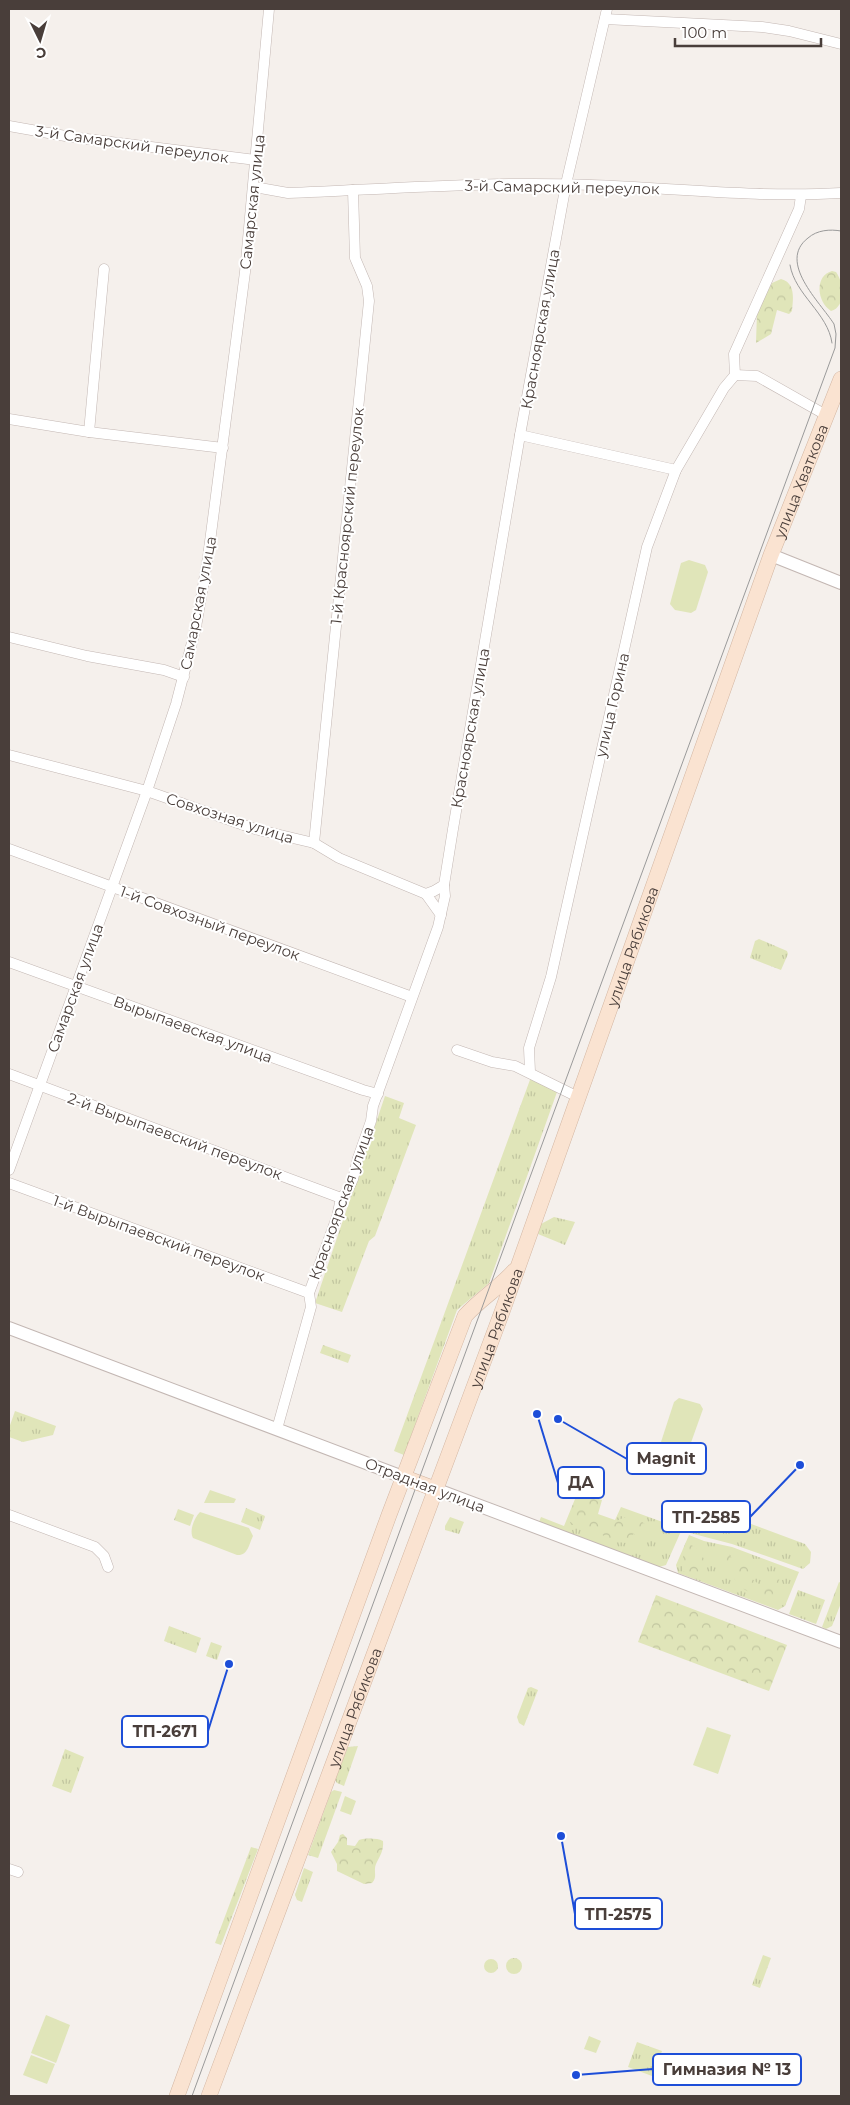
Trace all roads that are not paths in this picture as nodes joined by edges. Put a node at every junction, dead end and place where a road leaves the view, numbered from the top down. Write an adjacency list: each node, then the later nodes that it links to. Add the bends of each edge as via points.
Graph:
1 (269, 9): 5 (street, Самарская улица)
2 (606, 14): 3 (street, via 762,26); 6 (street, Красноярская улица)
3 (841, 44)
4 (9, 126): 5 (street, 3-й Самарский переулок)
5 (256, 160): 7 (street, Самарская улица)
6 (566, 184): 8 (street, 3-й Самарский переулок); 10 (street, 3-й Самарский переулок); 17 (street, Красноярская улица)
7 (254, 187): 8 (street, 3-й Самарский переулок, via 288,193); 18 (street, Самарская улица)
8 (353, 190): 26 (street, 1-й Красноярский переулок, via 355,258 368,286 369,301)
9 (841, 194): 10 (street, 3-й Самарский переулок)
10 (801, 196): 12 (street, via 799,209 734,354)
11 (104, 269): 16 (street)
12 (735, 376): 14 (street, via 757,376); 19 (street, улица Горина, via 724,388)
13 (841, 379): 14 (main road, улица Хваткова)
14 (826, 415): 20 (main road, улица Хваткова)
15 (9, 419): 16 (street)
16 (89, 432): 18 (street)
17 (520, 435): 19 (street); 28 (street, Красноярская улица)
18 (223, 448): 23 (street, Самарская улица, via 206,576)
19 (676, 470): 36 (street, улица Горина, via 647,548 551,977 529,1048)
20 (771, 555): 21 (street); 40 (main road, улица Рябикова)
21 (841, 583)
22 (9, 637): 23 (street)
23 (184, 677): 25 (street, Самарская улица)
24 (9, 755): 25 (street, Совхозная улица)
25 (147, 791): 26 (street, Совхозная улица, via 256,829); 29 (street, Самарская улица)
26 (314, 844): 30 (street, Совхозная улица, via 339,858)
27 (9, 849): 29 (street, 1-й Совхозный переулок)
28 (444, 885): 30 (street); 31 (street, Красноярская улица)
29 (112, 887): 33 (street, Самарская улица); 34 (street, 1-й Совхозный переулок)
30 (426, 894): 31 (street)
31 (441, 915): 34 (street, Красноярская улица)
32 (9, 962): 33 (street, Вырыпаевская улица)
33 (75, 986): 38 (street, Самарская улица); 39 (street, Вырыпаевская улица)
34 (412, 996): 39 (street, Красноярская улица)
35 (457, 1050): 36 (street)
36 (530, 1072): 40 (street)
37 (9, 1074): 38 (street, 2-й Вырыпаевский переулок)
38 (40, 1086): 41 (street, Самарская улица); 43 (street, 2-й Вырыпаевский переулок)
39 (378, 1094): 43 (street, Красноярская улица, via 351,1185)
40 (578, 1097): 44 (main road, улица Рябикова)
41 (9, 1170)
42 (9, 1183): 45 (street, 1-й Вырыпаевский переулок)
43 (341, 1198): 45 (street, Красноярская улица)
44 (518, 1266): 48 (main road, via 465,1316); 49 (main road, улица Рябикова)
45 (308, 1293): 47 (street, Красноярская улица, via 310,1308)
46 (9, 1328): 47 (street, Отрадная улица)
47 (277, 1429): 48 (street, Отрадная улица)
48 (403, 1477): 49 (main road, Отрадная улица); 53 (main road)
49 (435, 1489): 52 (street, Отрадная улица); 54 (main road, улица Рябикова)
50 (9, 1515): 51 (street, via 95,1547 104,1556)
51 (108, 1567)
52 (841, 1642)
53 (177, 2096)
54 (210, 2096)

